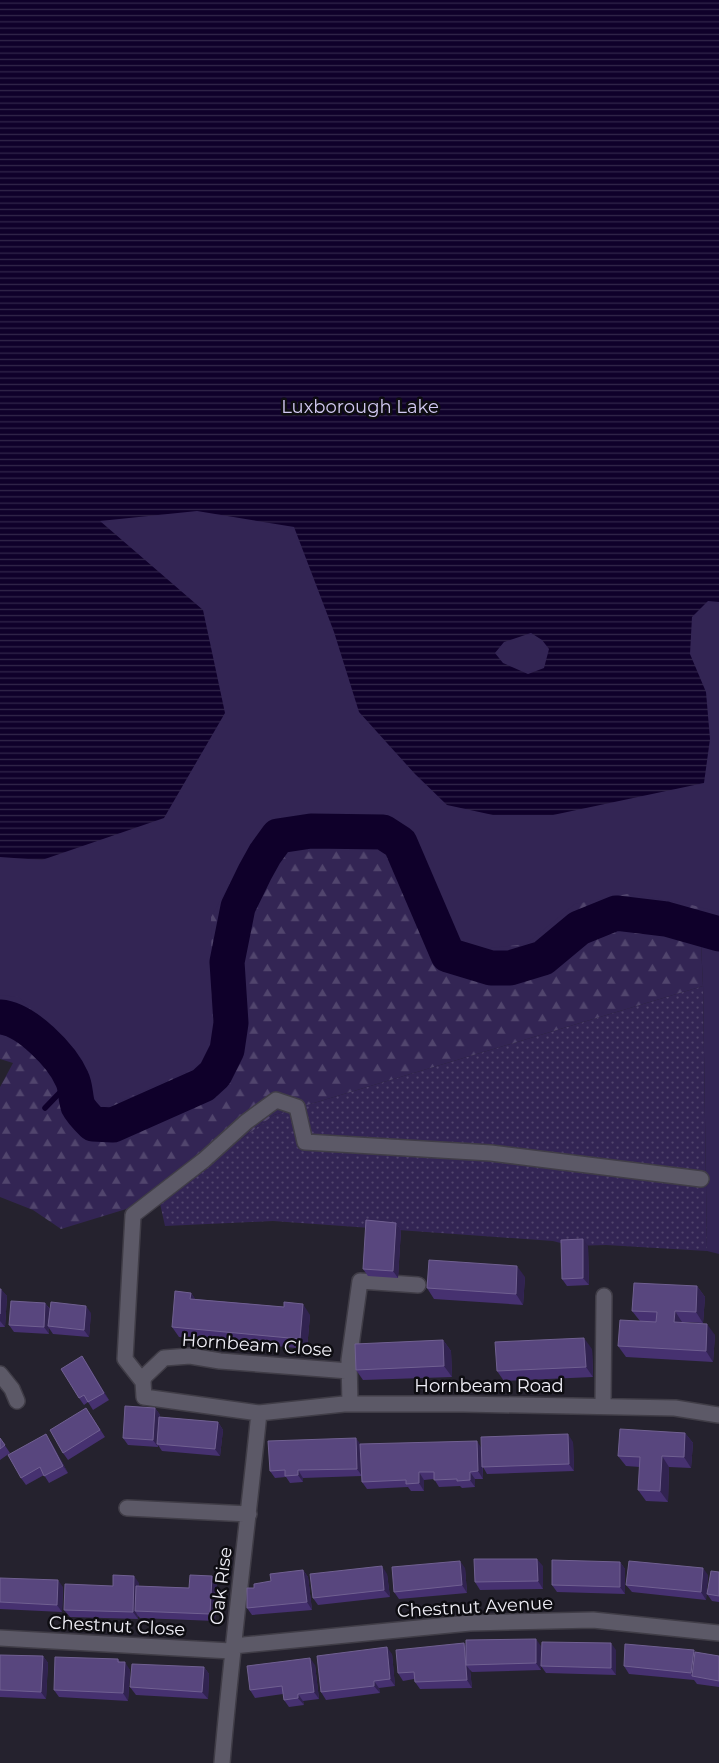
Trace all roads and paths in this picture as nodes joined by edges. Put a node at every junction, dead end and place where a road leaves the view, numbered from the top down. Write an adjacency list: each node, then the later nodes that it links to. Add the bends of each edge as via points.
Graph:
1 (701, 1179): 6 (street, via 491,1153 305,1142 297,1107 276,1100 133,1215 125,1359)
2 (418, 1285): 4 (street, via 360,1281)
3 (604, 1296): 9 (street)
4 (349, 1371): 6 (street, Hornbeam Close, via 190,1356 164,1358 144,1377); 8 (street)
5 (0, 1374): 7 (street)
6 (139, 1377): 10 (street, via 144,1398)
7 (17, 1401)
8 (350, 1404): 9 (street, Hornbeam Road); 10 (street, Hornbeam Road)
9 (603, 1406): 11 (street, Hornbeam Road, via 675,1408)
10 (259, 1413): 13 (street, Oak Rise)
11 (719, 1415)
12 (127, 1508): 13 (street)
13 (248, 1514): 16 (street, Oak Rise)
14 (719, 1633): 16 (street, Chestnut Avenue, via 593,1620 470,1622)
15 (0, 1638): 16 (street, Chestnut Close)
16 (232, 1648): 17 (street, Oak Rise)
17 (222, 1763)

